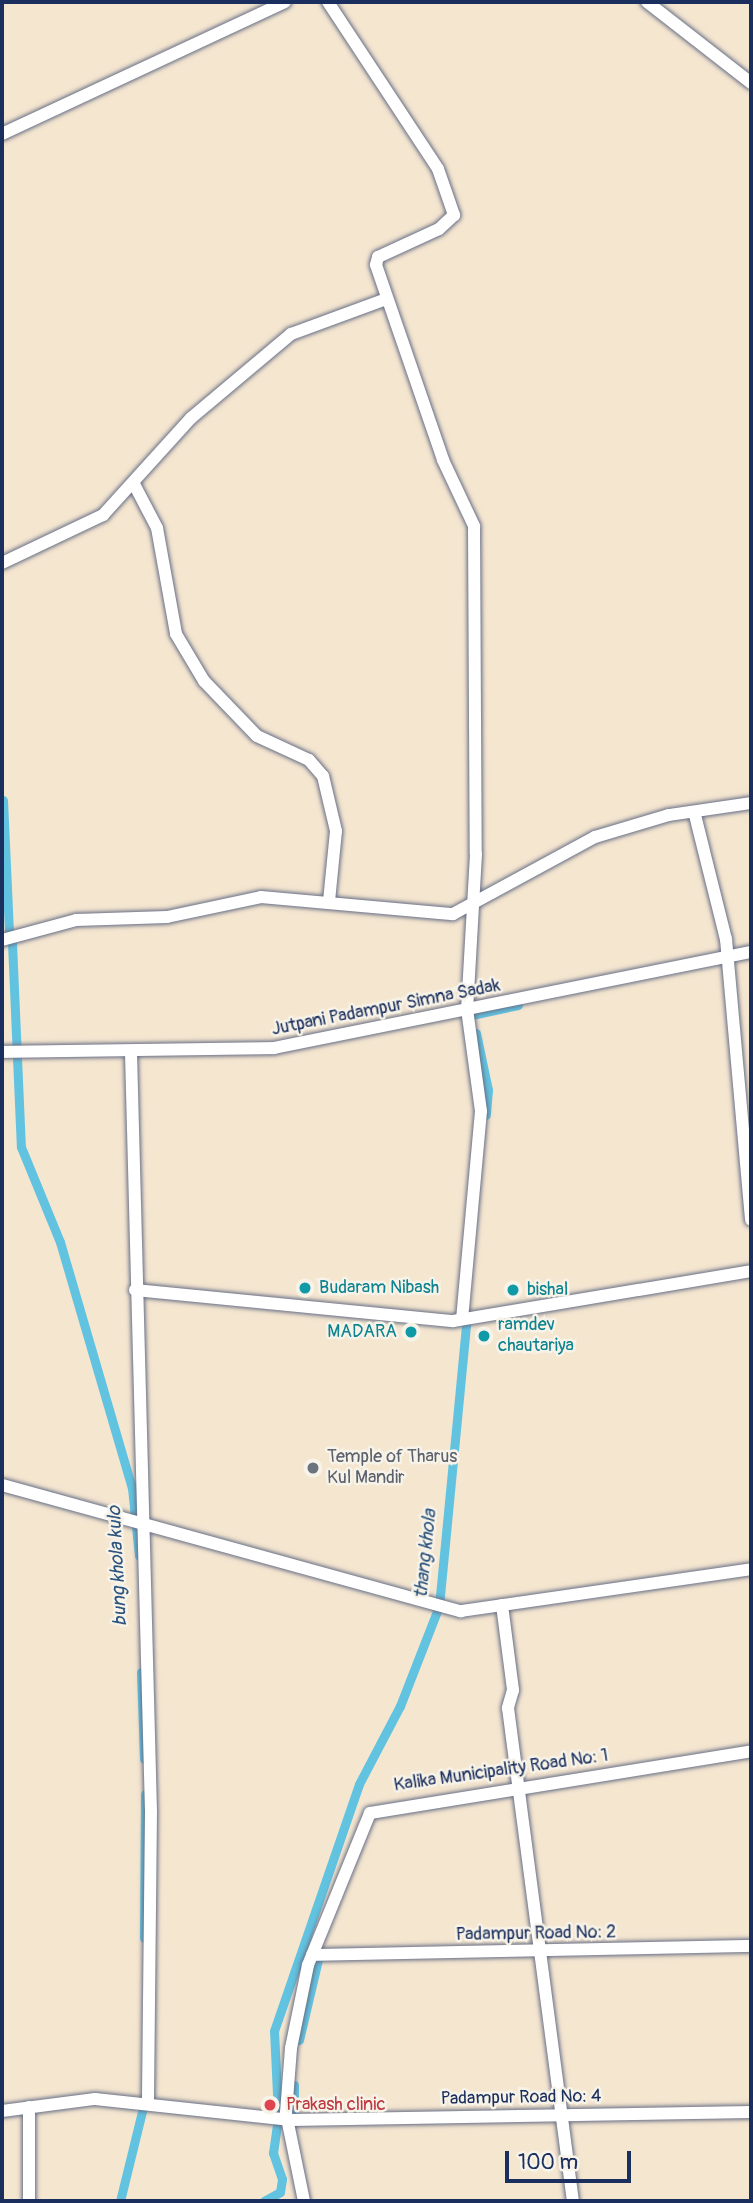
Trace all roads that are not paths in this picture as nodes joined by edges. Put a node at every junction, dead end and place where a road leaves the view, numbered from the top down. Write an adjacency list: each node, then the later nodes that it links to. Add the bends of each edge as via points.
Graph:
1 (285, 2): 5 (street)
2 (328, 2): 6 (street, via 438,169 454,215 439,229 378,257)
3 (647, 2): 4 (street)
4 (751, 83)
5 (2, 134)
6 (386, 299): 7 (street, via 291,334 191,418); 12 (street, via 397,338 416,369 443,460 474,526 476,854)
7 (135, 484): 8 (street, via 92,521); 11 (street, via 157,528 176,634 204,681 257,736 309,760 323,776 336,831)
8 (2, 563)
9 (751, 803): 10 (street)
10 (695, 815): 12 (street, via 669,815 595,837); 15 (street, via 721,909)
11 (329, 901): 12 (street, via 436,918); 13 (street, via 261,897 167,918 76,920)
12 (468, 907): 16 (street)
13 (2, 940)
14 (751, 952): 15 (street, Jutpani Padampur Simna Sadak)
15 (727, 963): 16 (street, Jutpani Padampur Simna Sadak); 19 (street)
16 (467, 1009): 18 (street, Jutpani Padampur Simna Sadak, via 274,1048); 22 (street, via 481,1111)
17 (12, 1052): 18 (street, Jutpani Padampur Simna Sadak)
18 (131, 1053): 21 (street)
19 (751, 1220)
20 (751, 1271): 22 (street)
21 (135, 1290): 22 (street); 24 (street)
22 (467, 1318)
23 (2, 1485): 24 (street)
24 (138, 1522): 26 (street, via 461,1611); 32 (street, via 151,1811)
25 (751, 1569): 26 (street)
26 (502, 1605): 28 (street, via 513,1690 508,1708)
27 (751, 1751): 28 (street, Kalika Municipality Road No: 1)
28 (523, 1785): 30 (street); 31 (street, Kalika Municipality Road No: 1, via 370,1813)
29 (751, 1946): 30 (street, Padampur Road No: 2)
30 (545, 1952): 31 (street, Padampur Road No: 2); 36 (street)
31 (317, 1955): 37 (street, Kalika Municipality Road No: 1, via 287,2077)
32 (148, 2103): 33 (street, Padampur Road No: 4, via 124,2100); 37 (street, Padampur Road No: 4, via 195,2114)
33 (29, 2107): 34 (street, Padampur Road No: 4); 38 (street)
34 (2, 2111)
35 (751, 2112): 36 (street, Padampur Road No: 4)
36 (564, 2116): 37 (street, Padampur Road No: 4); 40 (street)
37 (291, 2120): 39 (street, Kalika Municipality Road No: 1)
38 (29, 2201)
39 (304, 2201)
40 (573, 2201)

